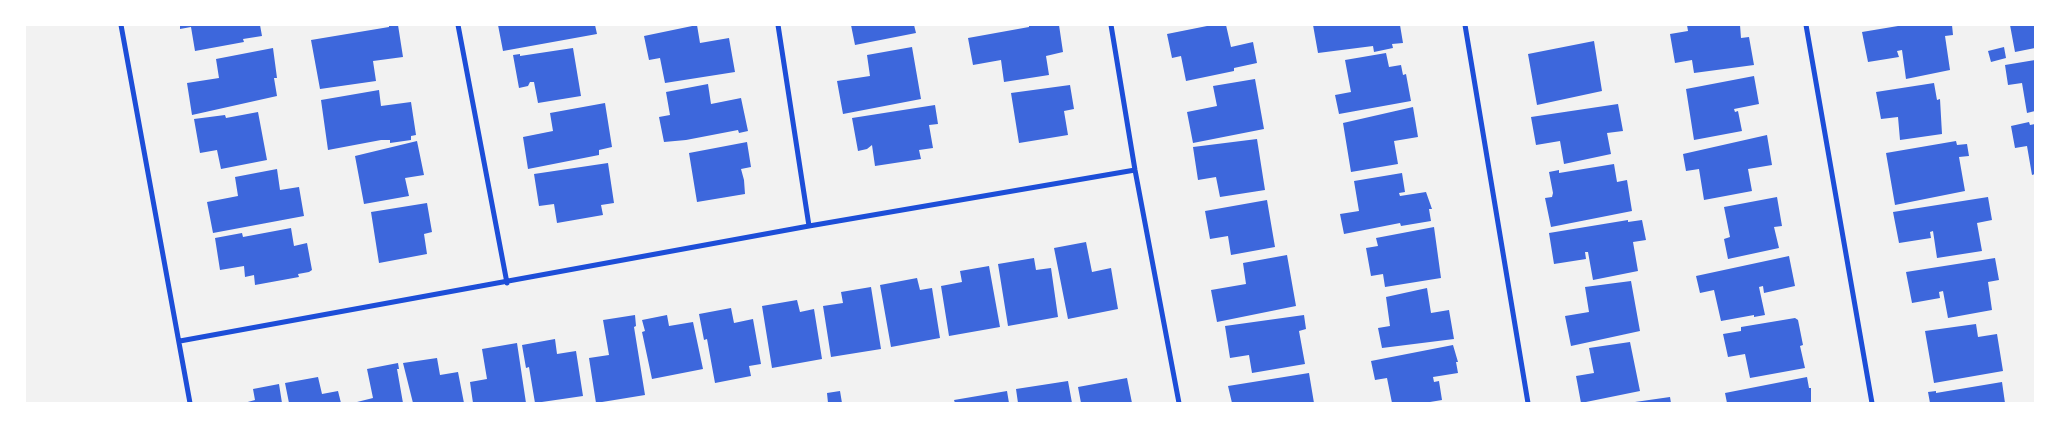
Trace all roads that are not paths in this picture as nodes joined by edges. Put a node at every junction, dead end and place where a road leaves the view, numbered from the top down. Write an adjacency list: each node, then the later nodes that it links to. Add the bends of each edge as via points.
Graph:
1 (121, 25): 10 (street)
2 (458, 25): 9 (street)
3 (778, 25): 8 (street)
4 (1111, 25): 7 (street)
5 (1465, 25): 13 (street)
6 (1806, 25): 14 (street)
7 (1135, 170): 8 (street); 12 (street)
8 (809, 226): 9 (street)
9 (507, 282): 10 (street)
10 (180, 341): 11 (street)
11 (190, 403)
12 (1179, 403)
13 (1528, 403)
14 (1872, 403)

